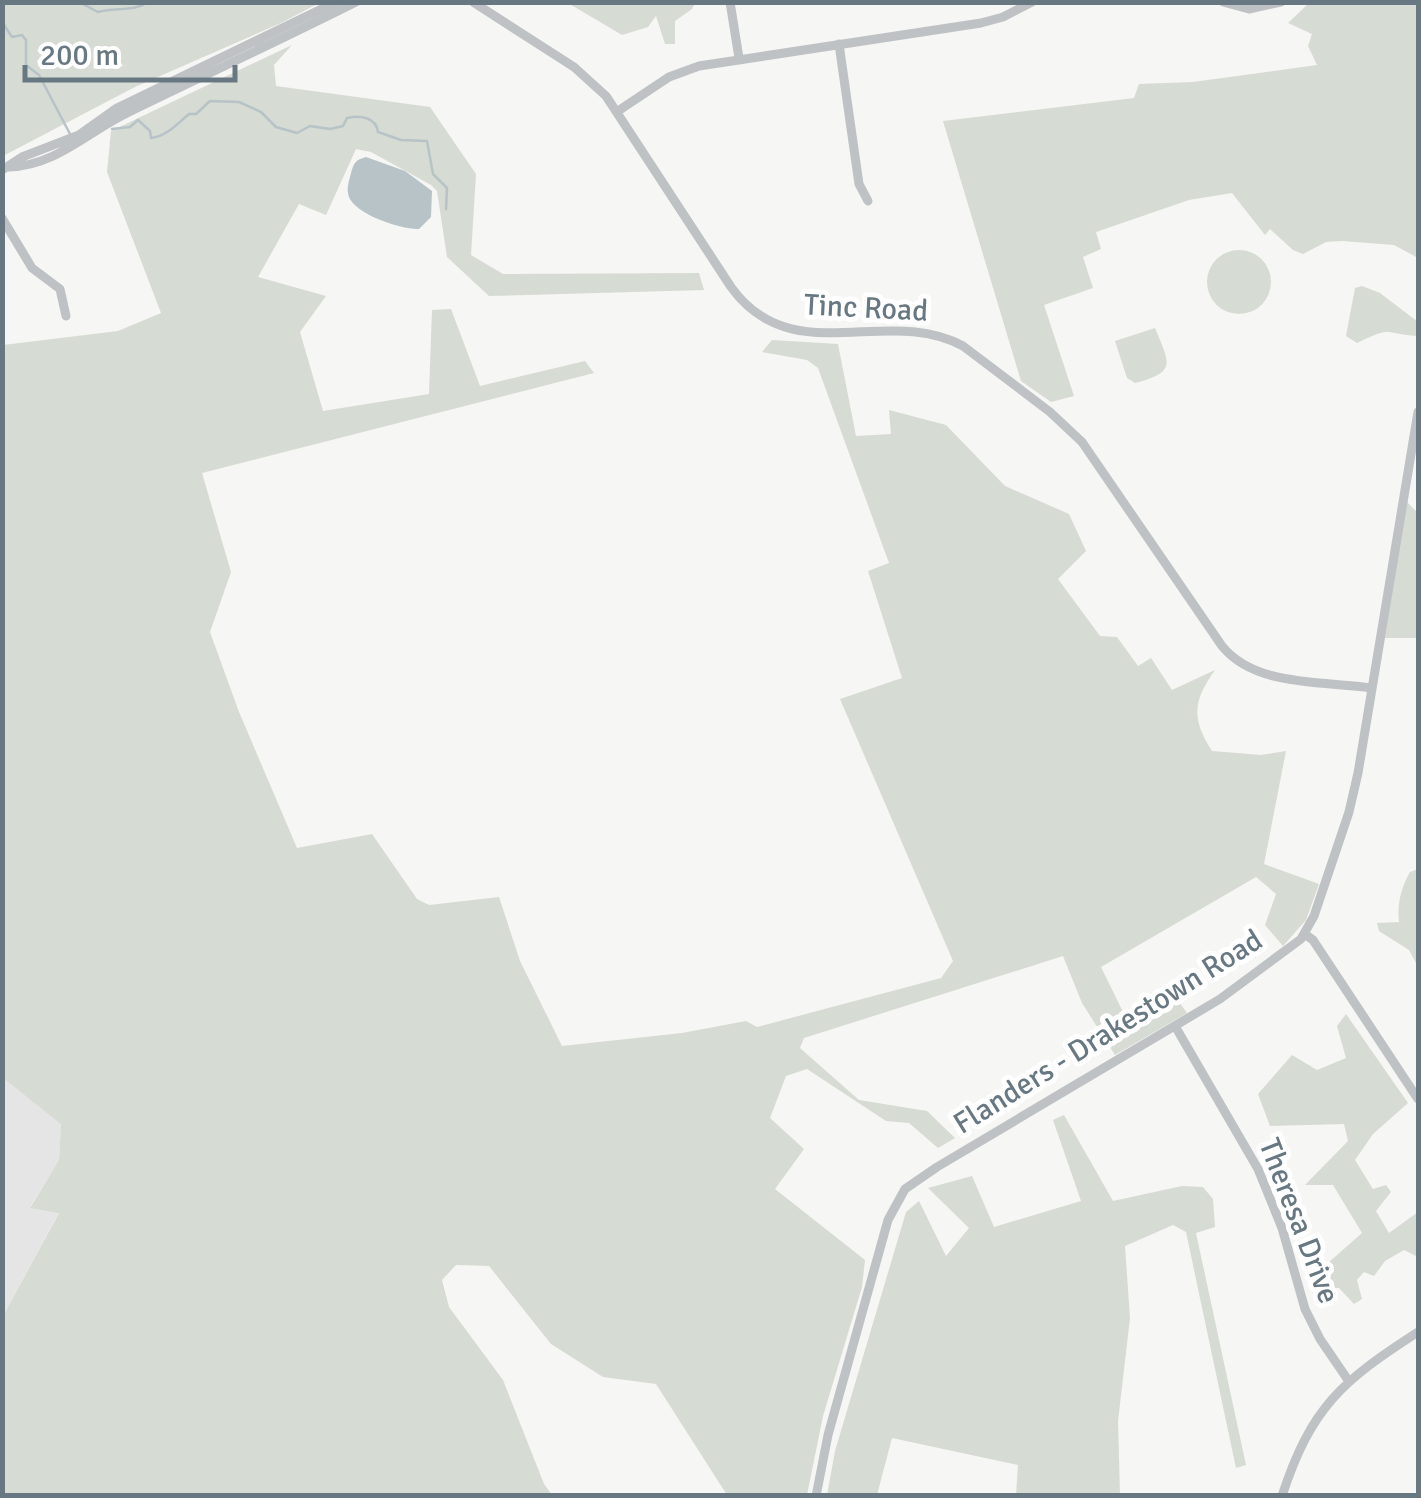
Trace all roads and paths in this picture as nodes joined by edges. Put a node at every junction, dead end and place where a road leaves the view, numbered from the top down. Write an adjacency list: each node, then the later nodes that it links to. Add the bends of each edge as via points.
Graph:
1 (336, 2): 11 (street)
2 (356, 2): 11 (street, via 123,115 68,150)
3 (473, 2): 10 (street, Tinc Road, via 574,67)
4 (730, 2): 9 (street)
5 (1032, 2): 8 (street, via 981,22)
6 (1222, 2): 7 (street, via 1250,8)
7 (1281, 2)
8 (839, 44): 9 (street); 12 (street)
9 (739, 58): 10 (street, via 669,77)
10 (618, 110): 16 (street, Tinc Road, via 730,287 753,312 798,332 926,334 964,346 1078,438 1236,662 1272,675)
11 (6, 168)
12 (868, 201)
13 (2, 218): 14 (street, via 32,268 60,290)
14 (66, 316)
15 (1418, 412): 16 (street, Flanders - Drakestown Road)
16 (1371, 688): 17 (street, Flanders - Drakestown Road, via 1348,812)
17 (1306, 934): 18 (street, Flanders - Drakestown Road); 19 (street)
18 (1174, 1026): 21 (street, Theresa Drive, via 1258,1169 1306,1309); 22 (street, Flanders - Drakestown Road, via 926,1174 898,1198)
19 (1418, 1099)
20 (1418, 1333): 21 (street)
21 (1348, 1380): 23 (street, via 1305,1436)
22 (816, 1496)
23 (1282, 1496)

